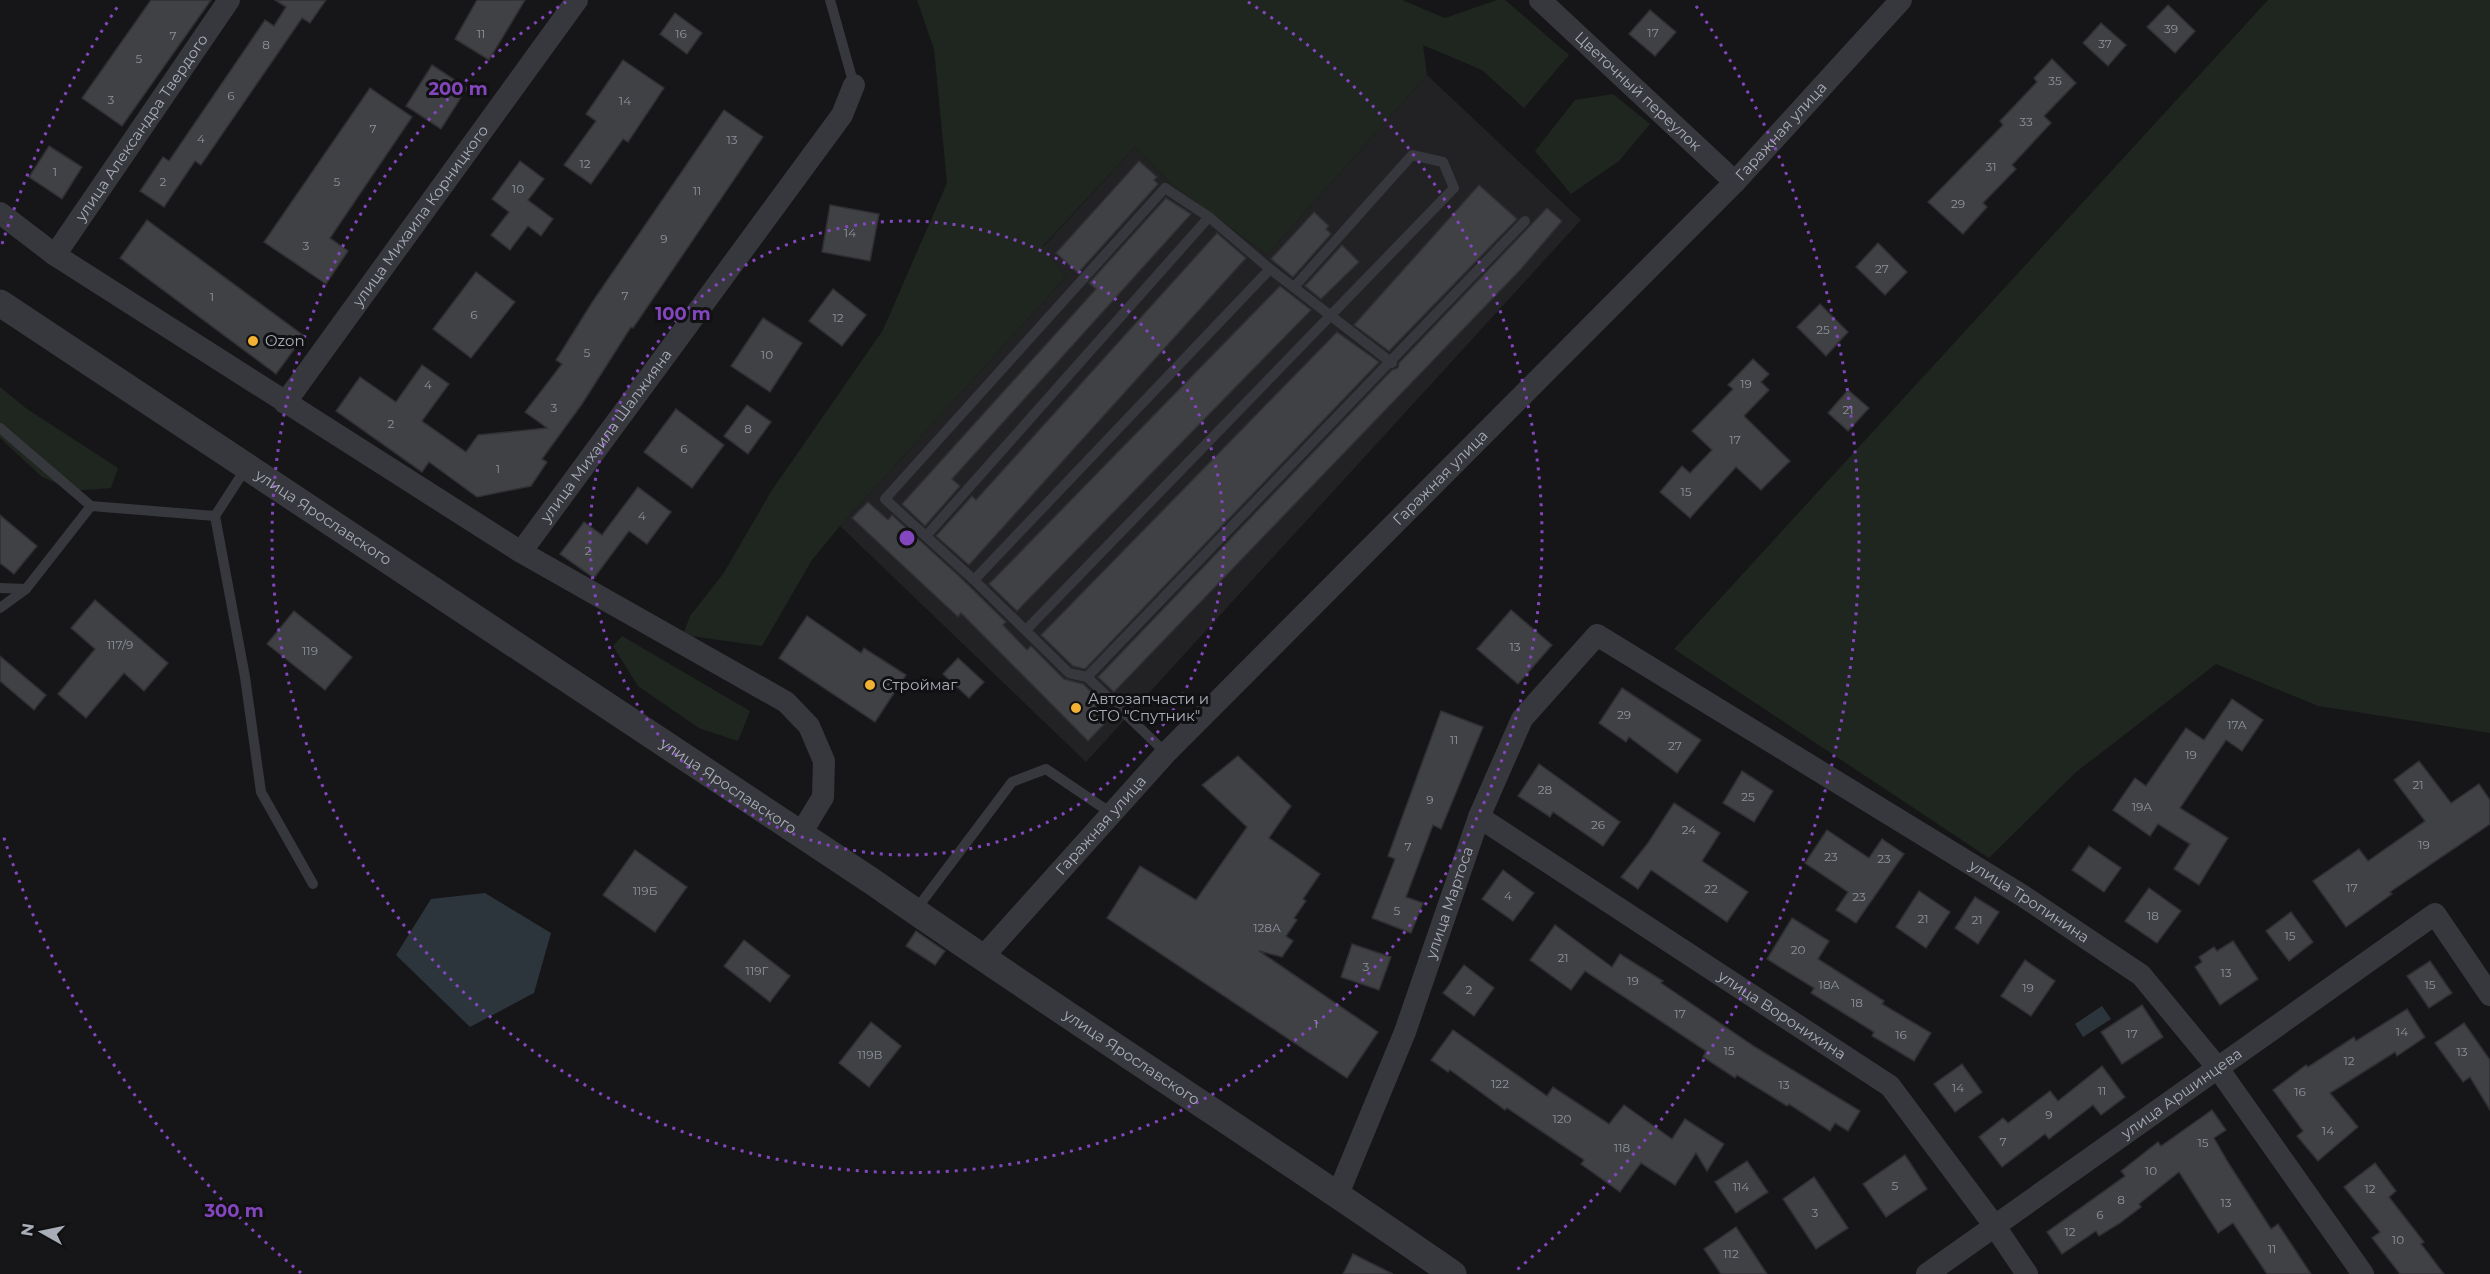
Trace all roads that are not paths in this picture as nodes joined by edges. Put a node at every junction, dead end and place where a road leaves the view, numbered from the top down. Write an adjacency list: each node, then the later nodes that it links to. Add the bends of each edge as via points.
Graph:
1 (229, 0): 11 (street, улица Александра Твердого)
2 (577, 0): 17 (street, улица Михаила Корницкого)
3 (830, 0): 6 (lane)
4 (1540, 0): 7 (street, Цветочный переулок)
5 (1900, 1): 7 (street, Гаражная улица)
6 (855, 85): 23 (street, улица Михаила Шалжияна, via 842,115)
7 (1735, 182): 31 (street, Гаражная улица)
8 (0, 213): 11 (street)
9 (1209, 217): 12 (lane); 22 (lane); 22 (lane, via 1164,188 885,499)
10 (1526, 221): 16 (lane)
11 (55, 255): 17 (street)
12 (1270, 269): 13 (lane); 24 (lane)
13 (1295, 286): 15 (lane); 15 (lane, via 1412,155 1443,162 1454,188)
14 (0, 303): 19 (street, улица Ярославского)
15 (1332, 315): 16 (lane); 28 (lane)
16 (1392, 363): 30 (lane)
17 (285, 404): 23 (street)
18 (0, 428): 20 (lane)
19 (246, 468): 21 (lane); 34 (street, улица Ярославского)
20 (91, 506): 21 (lane); 26 (lane)
21 (215, 516): 35 (lane, via 245,677 261,792)
22 (926, 536): 24 (lane)
23 (521, 552): 34 (street, via 786,702 809,726 824,761 823,796)
24 (974, 580): 28 (lane)
25 (0, 588): 26 (lane)
26 (26, 589): 27 (lane)
27 (0, 608)
28 (1026, 630): 30 (lane, via 1069,673)
29 (1597, 635): 33 (street, улица Мартоса, via 1522,719); 39 (street, улица Тропинина, via 2013,889 2141,975)
30 (1087, 677): 31 (lane)
31 (1166, 753): 32 (street, Гаражная улица)
32 (1111, 813): 36 (lane, via 1046,769 1011,782); 37 (street, Гаражная улица)
33 (1479, 817): 40 (street, улица Мартоса, via 1405,1032); 41 (street, улица Воронихина, via 1890,1086)
34 (800, 835): 36 (street, улица Ярославского)
35 (314, 884)
36 (914, 911): 37 (street, улица Ярославского)
37 (982, 958): 40 (street, улица Ярославского)
38 (2490, 995): 39 (street, улица Аршинцева, via 2435,914)
39 (2217, 1067): 41 (street, улица Аршинцева); 45 (street, улица Тропинина)
40 (1338, 1194): 42 (street, улица Ярославского)
41 (1994, 1225): 43 (street, улица Аршинцева); 44 (street, улица Воронихина)
42 (1453, 1274)
43 (1927, 1274)
44 (2027, 1274)
45 (2363, 1274)

